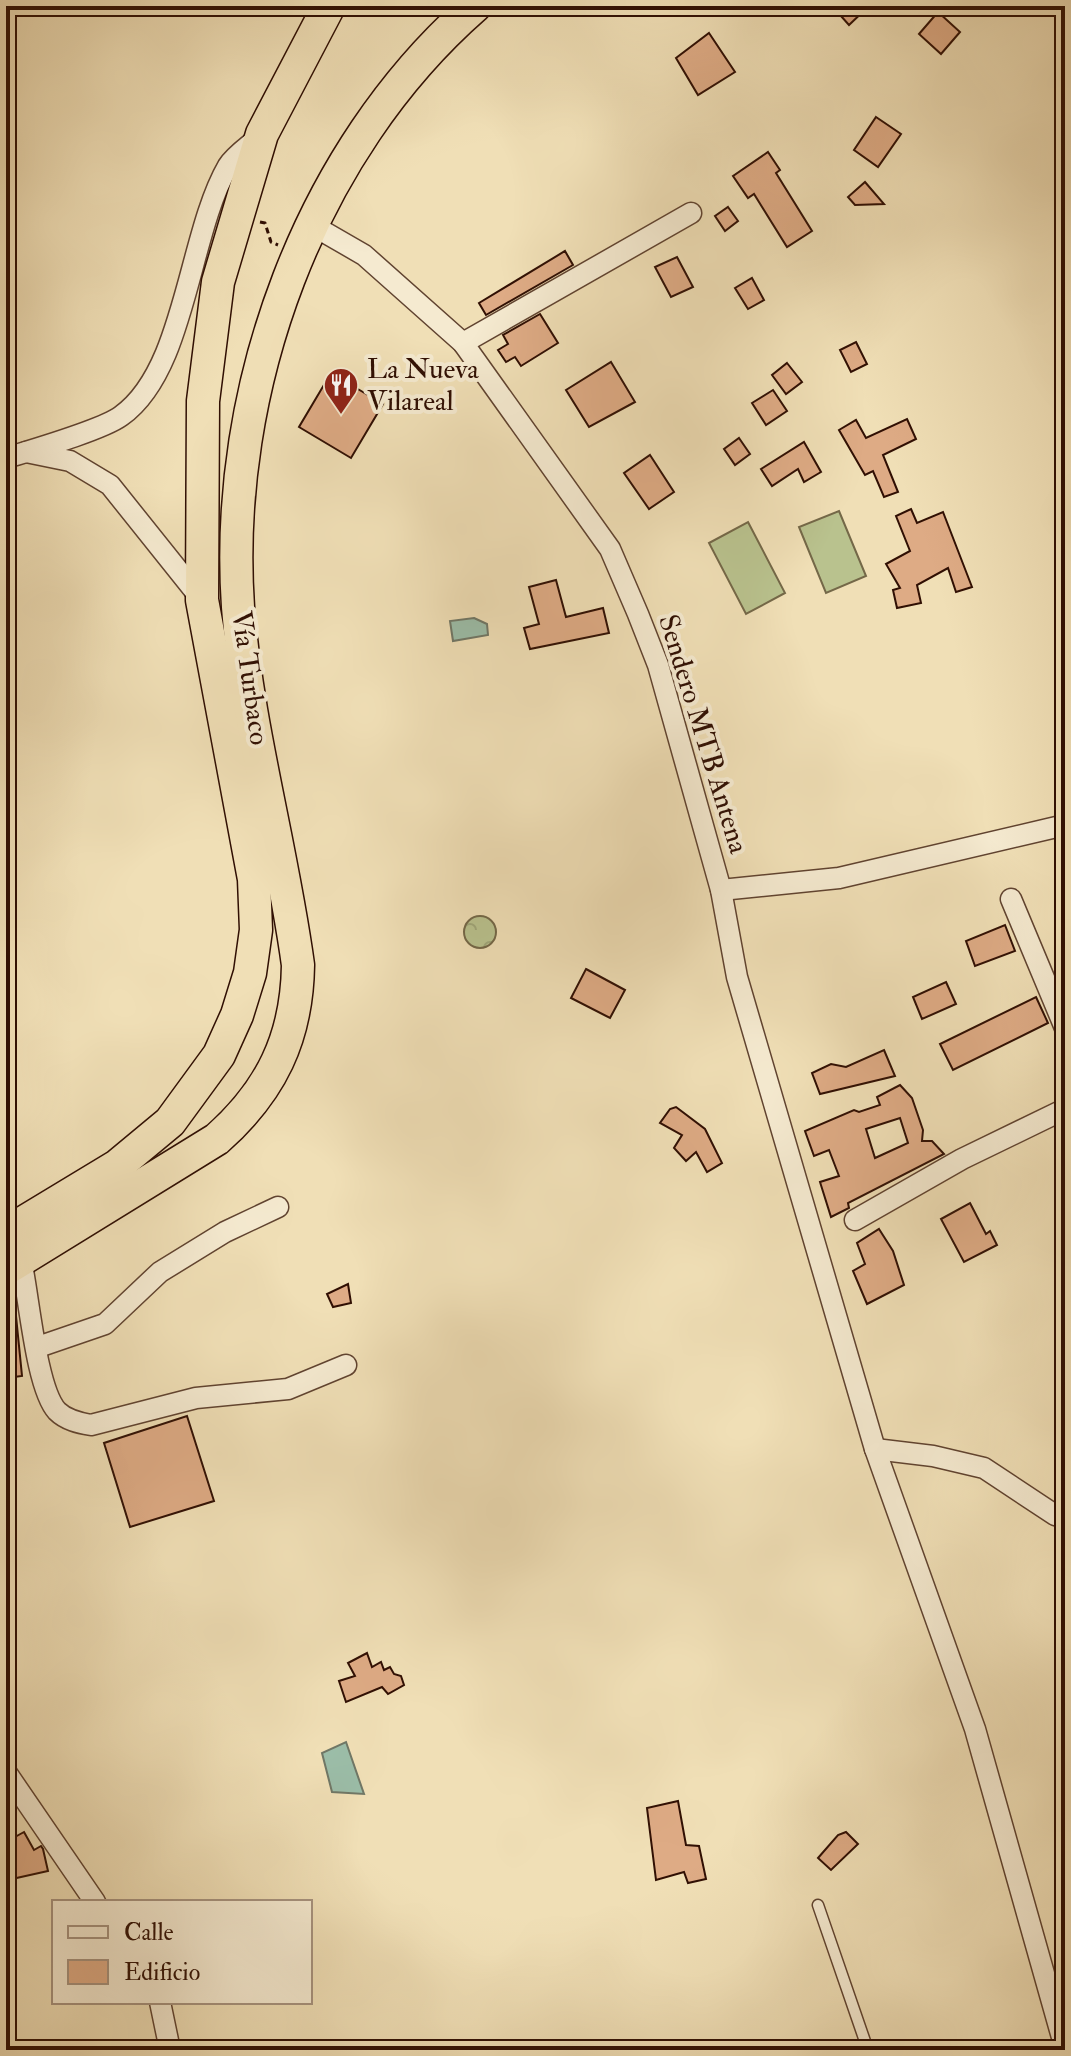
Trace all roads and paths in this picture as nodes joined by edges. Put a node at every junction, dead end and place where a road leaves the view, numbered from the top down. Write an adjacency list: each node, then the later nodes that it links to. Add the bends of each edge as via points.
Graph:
1 (329, 6): 3 (highway, Vía Turbaco)
2 (475, 6): 6 (highway, Vía Turbaco, via 390,97 343,164)
3 (262, 134): 9 (street, via 230,163 212,200 167,350 147,390 120,417); 10 (highway, Vía Turbaco, via 218,282 205,387)
4 (691, 213): 8 (street)
5 (265, 223): 7 (path)
6 (312, 225): 8 (street, Sendero MTB Antena, via 364,255); 18 (highway, Vía Turbaco, via 279,306 251,411 238,505 238,605 245,669 298,965 293,1025 265,1087 217,1139)
7 (271, 242)
8 (463, 343): 12 (street, Sendero MTB Antena, via 610,549 658,665)
9 (16, 455): 10 (street, via 70,461 110,485)
10 (202, 600): 18 (highway, Vía Turbaco, via 254,879 256,930 250,973 219,1055 170,1122)
11 (1065, 825): 12 (street, Sendero MTB Antena, via 839,878)
12 (721, 890): 21 (street, via 737,977)
13 (1011, 899): 14 (street)
14 (1065, 1028)
15 (1065, 1109): 17 (street)
16 (278, 1207): 19 (street, via 187,1253 144,1283 105,1324)
17 (855, 1220)
18 (11, 1254): 19 (street)
19 (38, 1347): 20 (street, via 48,1399 59,1413 91,1425 196,1398 288,1389)
20 (346, 1365)
21 (875, 1449): 22 (street, via 984,1468); 27 (street, via 975,1729)
22 (1065, 1518)
23 (6, 1772): 24 (street)
24 (94, 1900)
25 (818, 1905): 29 (lane)
26 (160, 2004): 28 (street)
27 (1062, 2047)
28 (170, 2050)
29 (868, 2050)

